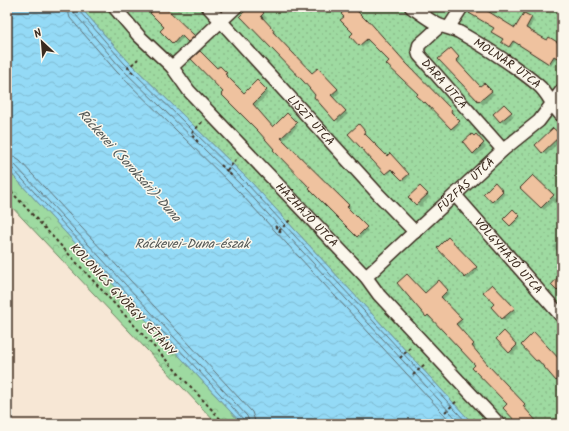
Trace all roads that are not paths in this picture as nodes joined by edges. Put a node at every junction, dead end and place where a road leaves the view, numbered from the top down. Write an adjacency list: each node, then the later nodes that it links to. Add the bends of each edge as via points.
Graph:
1 (114, 7): 8 (street, HÁZHAJÓ UTCA, via 139,36)
2 (208, 7): 6 (street, LISZT UTCA)
3 (236, 7): 6 (street)
4 (411, 7): 7 (street)
5 (462, 7): 7 (street, DARA UTCA)
6 (221, 20): 8 (street); 14 (street, LISZT UTCA, via 379,196)
7 (445, 26): 10 (street, MOLNÁR UTCA, via 508,62 540,86 548,94); 12 (street, DARA UTCA, via 419,46 419,54)
8 (172, 67): 15 (street, HÁZHAJÓ UTCA, via 189,91)
9 (562, 90): 10 (street, FŰZFÁS UTCA)
10 (552, 104): 11 (street, MOLNÁR UTCA); 12 (street, FŰZFÁS UTCA, via 539,121)
11 (562, 116)
12 (503, 150): 13 (street, FŰZFÁS UTCA)
13 (455, 195): 14 (street, FŰZFÁS UTCA); 16 (street, VÖLGYHAJÓ UTCA)
14 (415, 232): 15 (street, FŰZFÁS UTCA)
15 (366, 278): 17 (street, HÁZHAJÓ UTCA)
16 (562, 317)
17 (499, 424)

